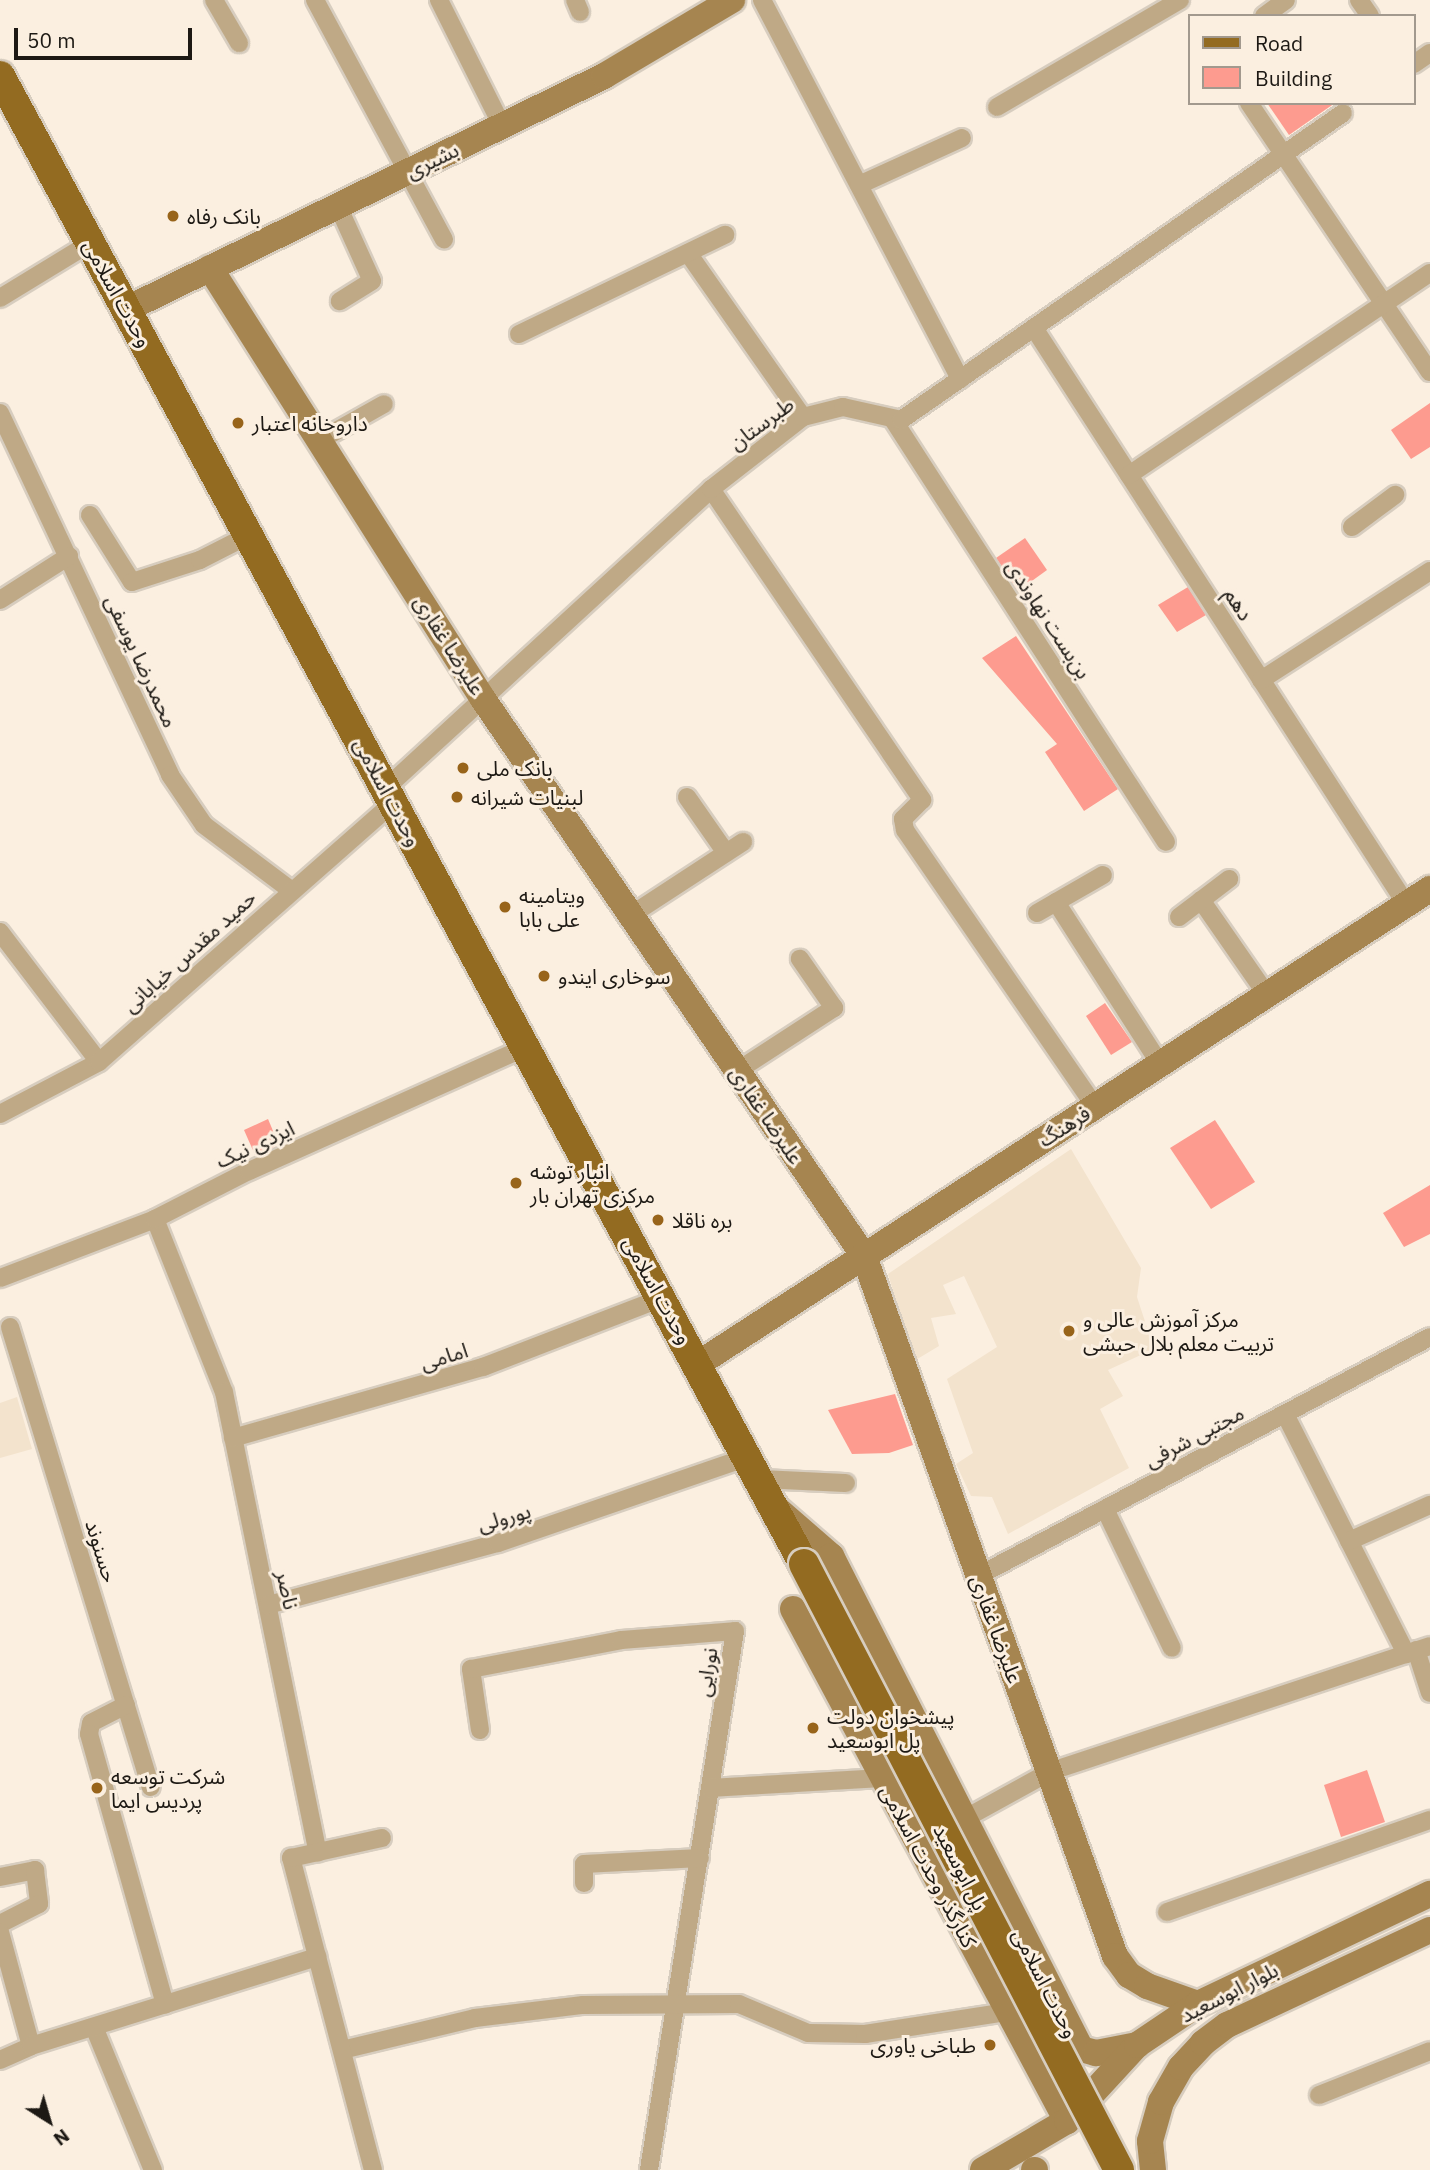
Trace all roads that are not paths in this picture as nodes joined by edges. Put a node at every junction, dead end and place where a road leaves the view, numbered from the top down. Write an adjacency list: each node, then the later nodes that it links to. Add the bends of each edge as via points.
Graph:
1 (214, 0): 9 (street)
2 (315, 0): 17 (street)
3 (439, 0): 14 (street)
4 (732, 0): 14 (street, بشیری, via 604,76)
5 (762, 0): 18 (street)
6 (1180, 0): 12 (street)
7 (1286, 0): 8 (street)
8 (1267, 14)
9 (239, 43)
10 (0, 76): 22 (main road, وحدت اسلامی)
11 (1250, 105): 16 (street)
12 (997, 107)
13 (1343, 113): 16 (street)
14 (502, 126): 17 (street, بشیری)
15 (962, 138): 18 (street)
16 (1284, 155): 28 (street); 30 (street)
17 (407, 172): 19 (street, بشیری); 21 (street)
18 (859, 185): 33 (street)
19 (338, 206): 24 (street, بشیری); 27 (street, via 373,281)
20 (725, 234): 23 (street)
21 (444, 240)
22 (90, 243): 26 (street); 29 (main road, وحدت اسلامی)
23 (688, 253): 31 (street); 36 (street)
24 (210, 268): 29 (street, بشیری); 38 (street, علیرضا غفاری)
25 (1430, 273): 28 (street)
26 (0, 298)
27 (340, 301)
28 (1384, 304): 32 (street); 39 (street)
29 (127, 309): 44 (main road, وحدت اسلامی)
30 (1034, 328): 33 (street); 39 (street, دهم)
31 (519, 334)
32 (1430, 372)
33 (960, 380): 37 (street)
34 (384, 404): 38 (street)
35 (0, 412): 45 (street, محمدرضا یوسفی)
36 (803, 417): 37 (street, طبرستان, via 843,407); 40 (street, طبرستان)
37 (894, 421): 53 (street, بن‌بست نهاوندی)
38 (322, 439): 49 (street, علیرضا غفاری)
39 (1129, 475): 48 (street, دهم)
40 (711, 489): 49 (street, طبرستان); 72 (street, via 922,800 902,819 930,867)
41 (1395, 495): 43 (street)
42 (90, 515): 44 (street, via 132,582 200,560)
43 (1352, 527)
44 (249, 535): 50 (main road, وحدت اسلامی)
45 (69, 556): 47 (street); 58 (street, محمدرضا یوسفی, via 170,775 204,825)
46 (1430, 571): 48 (street)
47 (0, 600)
48 (1261, 680): 61 (street, دهم)
49 (483, 699): 50 (street, طبرستان); 63 (street, علیرضا غفاری)
50 (390, 795): 58 (street, حمید مقدس خیابانی); 68 (main road, وحدت اسلامی)
51 (687, 797): 54 (street)
52 (743, 842): 54 (street)
53 (1166, 842)
54 (726, 853): 63 (street)
55 (1103, 875): 60 (street)
56 (1229, 878): 59 (street)
57 (1430, 889): 61 (street, فرهنگ)
58 (292, 891): 69 (street, حمید مقدس خیابانی)
59 (1201, 900): 64 (street); 67 (street)
60 (1056, 902): 62 (street); 70 (street)
61 (1406, 904): 67 (street, فرهنگ)
62 (1037, 913)
63 (631, 915): 71 (street, علیرضا غفاری)
64 (1179, 917)
65 (0, 932): 69 (street)
66 (800, 959): 71 (street, via 834,1008)
67 (1267, 995): 70 (street, فرهنگ)
68 (527, 1047): 74 (street, ایزدی نیک, via 249,1171); 77 (main road, وحدت اسلامی)
69 (99, 1062): 73 (street, حمید مقدس خیابانی)
70 (1160, 1064): 72 (street, فرهنگ)
71 (737, 1071): 75 (street, علیرضا غفاری)
72 (1095, 1106): 75 (street, فرهنگ)
73 (0, 1114)
74 (155, 1219): 76 (street, ایزدی نیک); 82 (street, ناصر, via 224,1392)
75 (864, 1256): 80 (street, فرهنگ); 90 (street, علیرضا غفاری)
76 (0, 1278)
77 (662, 1298): 80 (main road, وحدت اسلامی); 82 (street, امامی, via 483,1367)
78 (10, 1327): 96 (street, حسنوند)
79 (1430, 1337): 81 (street, مجتبی شرفی)
80 (698, 1364): 83 (main road, وحدت اسلامی)
81 (1285, 1414): 87 (street, مجتبی شرفی); 88 (street)
82 (233, 1438): 91 (street, ناصر)
83 (754, 1468): 84 (street); 86 (main road, وحدت اسلامی); 91 (street, پورولی)
84 (846, 1483)
85 (1430, 1505): 88 (street)
86 (776, 1508): 89 (main road, وحدت اسلامی); 102 (street, وحدت اسلامی, via 831,1556)
87 (1105, 1508): 90 (street, مجتبی شرفی); 93 (street)
88 (1349, 1541): 94 (street)
89 (804, 1564): 133 (main road, پل ابوسعید, bridge)
90 (978, 1576): 98 (street, علیرضا غفاری)
91 (268, 1605): 105 (street, ناصر)
92 (793, 1609): 99 (street, کنارگذر وحدت اسلامی)
93 (1172, 1648)
94 (1417, 1650): 95 (street); 98 (street)
95 (1430, 1693)
96 (126, 1705): 100 (street, حسنوند); 117 (street, via 92,1723 89,1734)
97 (480, 1730): 101 (street, نورایی, via 471,1669 621,1640 735,1631)
98 (1049, 1772): 102 (street); 116 (street, علیرضا غفاری, via 1115,1956 1129,1975 1147,1986)
99 (883, 1778): 101 (street); 118 (street, کنارگذر وحدت اسلامی)
100 (151, 1787)
101 (710, 1788): 106 (street, نورایی)
102 (964, 1819): 122 (street, وحدت اسلامی)
103 (1430, 1821): 110 (street)
104 (382, 1838): 105 (street)
105 (318, 1852): 114 (street, via 291,1858)
106 (701, 1858): 108 (street, via 584,1864); 115 (street, نورایی)
107 (0, 1877): 111 (street, via 35,1870 39,1904)
108 (584, 1883)
109 (1430, 1894): 116 (street, بلوار ابوسعید)
110 (1167, 1912)
111 (0, 1924)
112 (1430, 1930): 134 (street, بلوار ابوسعید, via 1227,2025 1203,2043 1170,2084 1150,2141)
113 (0, 1932): 121 (street)
114 (317, 1957): 117 (street); 123 (street)
115 (674, 2002): 118 (street, via 739,2004 808,2033 864,2034); 123 (street, via 583,2005 475,2018); 131 (street, نورایی)
116 (1198, 2004): 120 (street, بلوار ابوسعید)
117 (165, 2005): 119 (street)
118 (1007, 2012): 126 (street, کنارگذر وحدت اسلامی)
119 (94, 2027): 121 (street); 129 (street)
120 (1137, 2045): 122 (street, وحدت اسلامی, via 1096,2053); 128 (street, بلوار ابوسعید)
121 (30, 2046): 125 (street)
122 (1081, 2049): 126 (street, via 1076,2070 1068,2078 1058,2083)
123 (342, 2050): 130 (street)
124 (1430, 2051): 127 (street)
125 (0, 2060)
126 (1043, 2079): 128 (street, کنارگذر وحدت اسلامی)
127 (1319, 2095)
128 (1061, 2125): 132 (street, بلوار ابوسعید)
129 (152, 2170)
130 (373, 2170)
131 (649, 2170)
132 (983, 2170)
133 (1119, 2170)
134 (1153, 2170)

